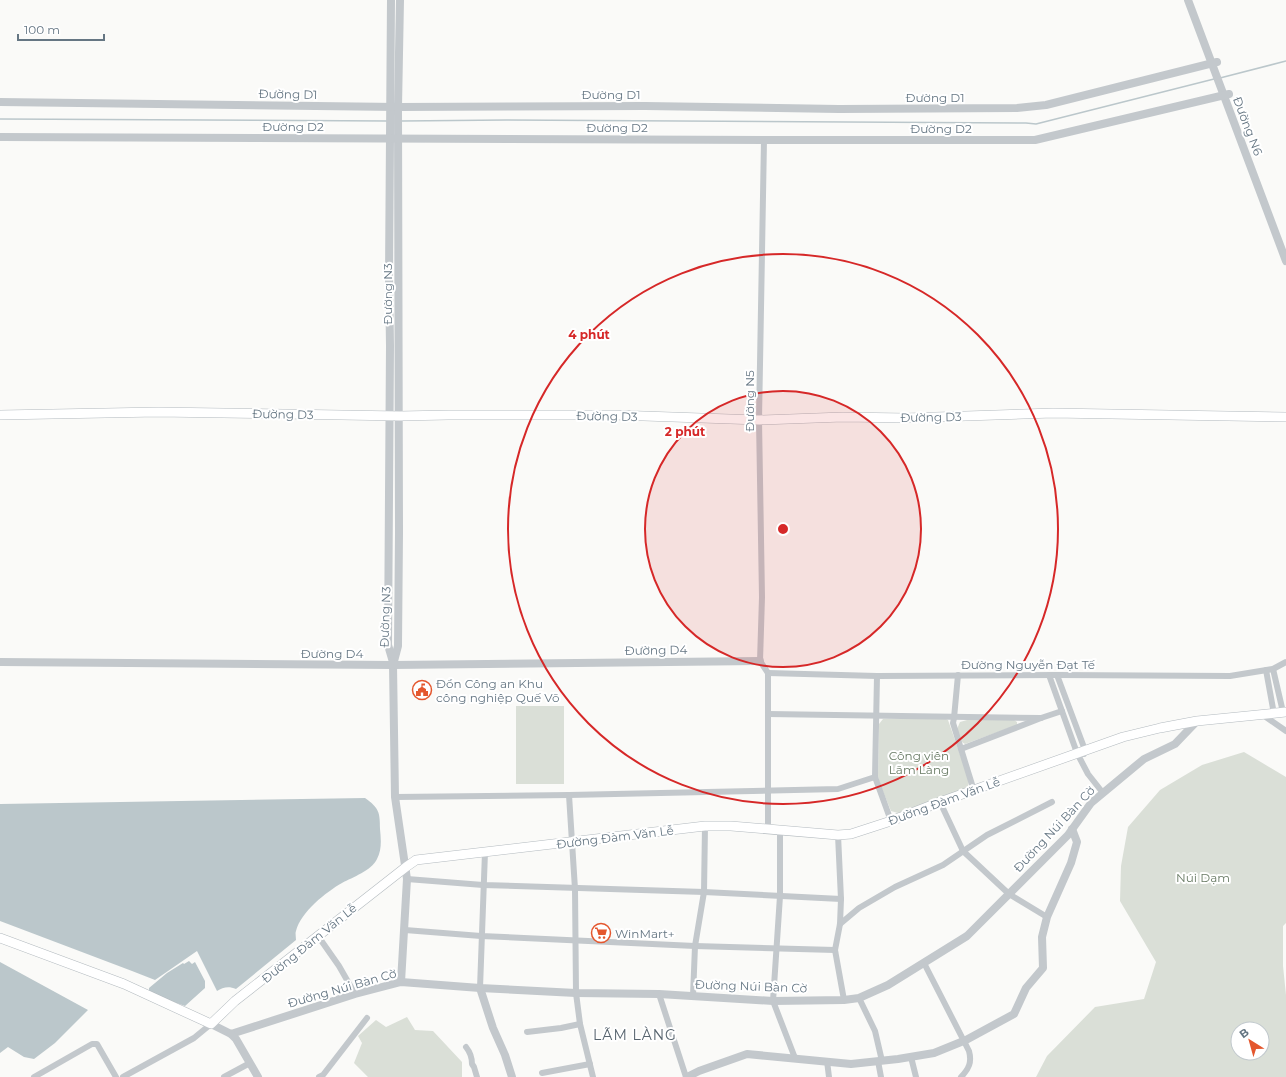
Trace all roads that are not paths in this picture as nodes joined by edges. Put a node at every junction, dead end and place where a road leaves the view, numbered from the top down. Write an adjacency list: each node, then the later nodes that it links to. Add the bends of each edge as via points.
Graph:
1 (391, 0): 8 (street, Đường N3)
2 (400, 0): 8 (street, Đường N3)
3 (1188, 0): 5 (street, Đường N6)
4 (1193, 0): 5 (street, Đường N6)
5 (1215, 63): 6 (street, Đường N6); 8 (street, Đường D1, via 1031,108 645,106)
6 (1225, 90): 11 (street, Đường D2, via 1036,140); 12 (street, Đường N6); 13 (street, Đường N6)
7 (0, 102): 8 (street, Đường D1)
8 (395, 109): 9 (street, Đường N3)
9 (395, 136): 10 (street, Đường D2); 11 (street, Đường D2); 14 (street, Đường N3); 15 (street, Đường N3)
10 (0, 137)
11 (764, 140): 20 (street, Đường N5)
12 (1286, 247)
13 (1286, 261)
14 (389, 277): 15 (street); 17 (street, Đường N3)
15 (399, 277): 18 (street, Đường N3)
16 (0, 415): 17 (main road, Đường D3, via 158,412)
17 (390, 416): 18 (main road, Đường D3); 24 (street, Đường N3, via 388,645)
18 (400, 416): 20 (main road, Đường D3, via 615,416); 24 (street, Đường N3, via 398,646)
19 (1286, 417): 20 (main road, Đường D3, via 1052,413)
20 (759, 420): 21 (street, Đường N5, via 762,589)
21 (760, 661): 24 (street, Đường D4); 27 (street)
22 (0, 662): 24 (street, Đường D4)
23 (1286, 662): 25 (street, Đường Nguyễn Đạt Tế)
24 (393, 665): 48 (street)
25 (1273, 669): 26 (street, Đường Nguyễn Đạt Tế); 33 (street)
26 (1266, 670): 30 (street, Đường Nguyễn Đạt Tế, via 1230,676); 33 (street)
27 (768, 673): 31 (street, Đường Nguyễn Đạt Tế); 34 (street)
28 (958, 675): 29 (street, Đường Nguyễn Đạt Tế); 31 (street, Đường Nguyễn Đạt Tế); 37 (street)
29 (1049, 675): 30 (street, Đường Nguyễn Đạt Tế); 32 (street)
30 (1057, 675): 42 (street)
31 (877, 676): 35 (street)
32 (1062, 712): 38 (street); 42 (street)
33 (1281, 713): 36 (main road, Đường Đàm Văn Lễ)
34 (768, 714): 35 (street); 44 (street)
35 (876, 715): 37 (street); 43 (street)
36 (1263, 715): 39 (main road, Đường Đàm Văn Lễ); 40 (street)
37 (954, 718): 38 (street); 41 (street, via 953,723)
38 (1041, 718): 41 (street)
39 (1197, 721): 42 (main road, Đường Đàm Văn Lễ, via 1123,737); 46 (street, Đường Núi Bàn Cờ, via 1175,744 1144,759)
40 (1286, 731)
41 (961, 749): 45 (street)
42 (1081, 755): 45 (main road, Đường Đàm Văn Lễ); 46 (street, via 1088,774)
43 (875, 777): 44 (street, via 838,789); 51 (street)
44 (768, 790): 47 (street); 54 (street)
45 (974, 791): 49 (main road, Đường Đàm Văn Lễ)
46 (1103, 793): 53 (street, Đường Núi Bàn Cờ)
47 (569, 795): 48 (street); 57 (street)
48 (395, 797): 60 (street)
49 (940, 802): 51 (main road, Đường Đàm Văn Lễ); 58 (street)
50 (1052, 802): 58 (street, via 987,834)
51 (891, 821): 56 (main road, Đường Đàm Văn Lễ, via 851,834)
52 (705, 826): 54 (main road, Đường Đàm Văn Lễ); 57 (main road, Đường Đàm Văn Lễ); 64 (street)
53 (1072, 829): 65 (street, Đường Núi Bàn Cờ); 68 (street, via 1076,842 1071,863)
54 (768, 830): 55 (main road, Đường Đàm Văn Lễ)
55 (780, 831): 56 (main road, Đường Đàm Văn Lễ); 66 (street)
56 (838, 835): 67 (street)
57 (573, 842): 59 (main road, Đường Đàm Văn Lễ); 63 (street)
58 (963, 851): 65 (street); 69 (street, via 943,865 895,887 859,908)
59 (485, 852): 60 (main road, Đường Đàm Văn Lễ, via 416,860); 62 (street)
60 (406, 866): 61 (street); 71 (main road, Đường Đàm Văn Lễ)
61 (407, 879): 62 (street); 70 (street)
62 (483, 885): 63 (street); 72 (street)
63 (576, 889): 64 (street); 74 (street)
64 (704, 892): 66 (street); 75 (street)
65 (1009, 894): 68 (street); 78 (street, Đường Núi Bàn Cờ, via 967,936)
66 (780, 896): 67 (street); 76 (street)
67 (841, 900): 69 (street)
68 (1047, 917): 93 (street, via 1042,937 1043,968 1026,988 1014,1014)
69 (840, 924): 77 (street)
70 (405, 930): 72 (street); 79 (street)
71 (318, 936): 82 (street); 89 (main road, Đường Đàm Văn Lễ, via 235,1001)
72 (481, 936): 74 (street); 80 (street)
73 (0, 938): 89 (main road, via 124,984)
74 (577, 941): 75 (street); 81 (street)
75 (695, 946): 76 (street); 84 (street)
76 (777, 948): 77 (street); 87 (street)
77 (835, 950): 86 (street)
78 (924, 963): 85 (street, Đường Núi Bàn Cờ, via 888,985); 93 (street)
79 (401, 982): 80 (street, Đường Núi Bàn Cờ); 82 (street, Đường Núi Bàn Cờ)
80 (480, 988): 81 (street, Đường Núi Bàn Cờ); 110 (street)
81 (576, 993): 83 (street, Đường Núi Bàn Cờ); 90 (street)
82 (355, 994): 92 (street, Đường Núi Bàn Cờ)
83 (659, 994): 84 (street, Đường Núi Bàn Cờ); 112 (street)
84 (693, 996): 87 (street, Đường Núi Bàn Cờ)
85 (859, 998): 86 (street, Đường Núi Bàn Cờ); 98 (street, via 875,1031)
86 (844, 1000): 87 (street, Đường Núi Bàn Cờ)
87 (773, 1001): 96 (street)
88 (367, 1018): 108 (street)
89 (211, 1024): 92 (street); 105 (street, via 194,1038)
90 (580, 1024): 91 (street); 100 (street)
91 (526, 1032)
92 (231, 1034): 99 (street)
93 (964, 1041): 95 (street, via 934,1053); 116 (street, via 970,1064)
94 (466, 1047): 109 (street, via 470,1051)
95 (911, 1057): 98 (street); 115 (street)
96 (795, 1058): 97 (street); 102 (street, via 747,1054)
97 (827, 1061): 98 (street, via 851,1064); 113 (street)
98 (880, 1061): 114 (street)
99 (250, 1063): 106 (street); 107 (street)
100 (590, 1064): 101 (street); 111 (street)
101 (542, 1073)
102 (700, 1074): 112 (street)
103 (34, 1077): 104 (street, via 95,1043)
104 (116, 1077)
105 (123, 1077)
106 (224, 1077)
107 (258, 1077)
108 (320, 1077)
109 (477, 1077)
110 (512, 1077)
111 (593, 1077)
112 (687, 1077)
113 (828, 1077)
114 (881, 1077)
115 (916, 1077)
116 (961, 1077)

